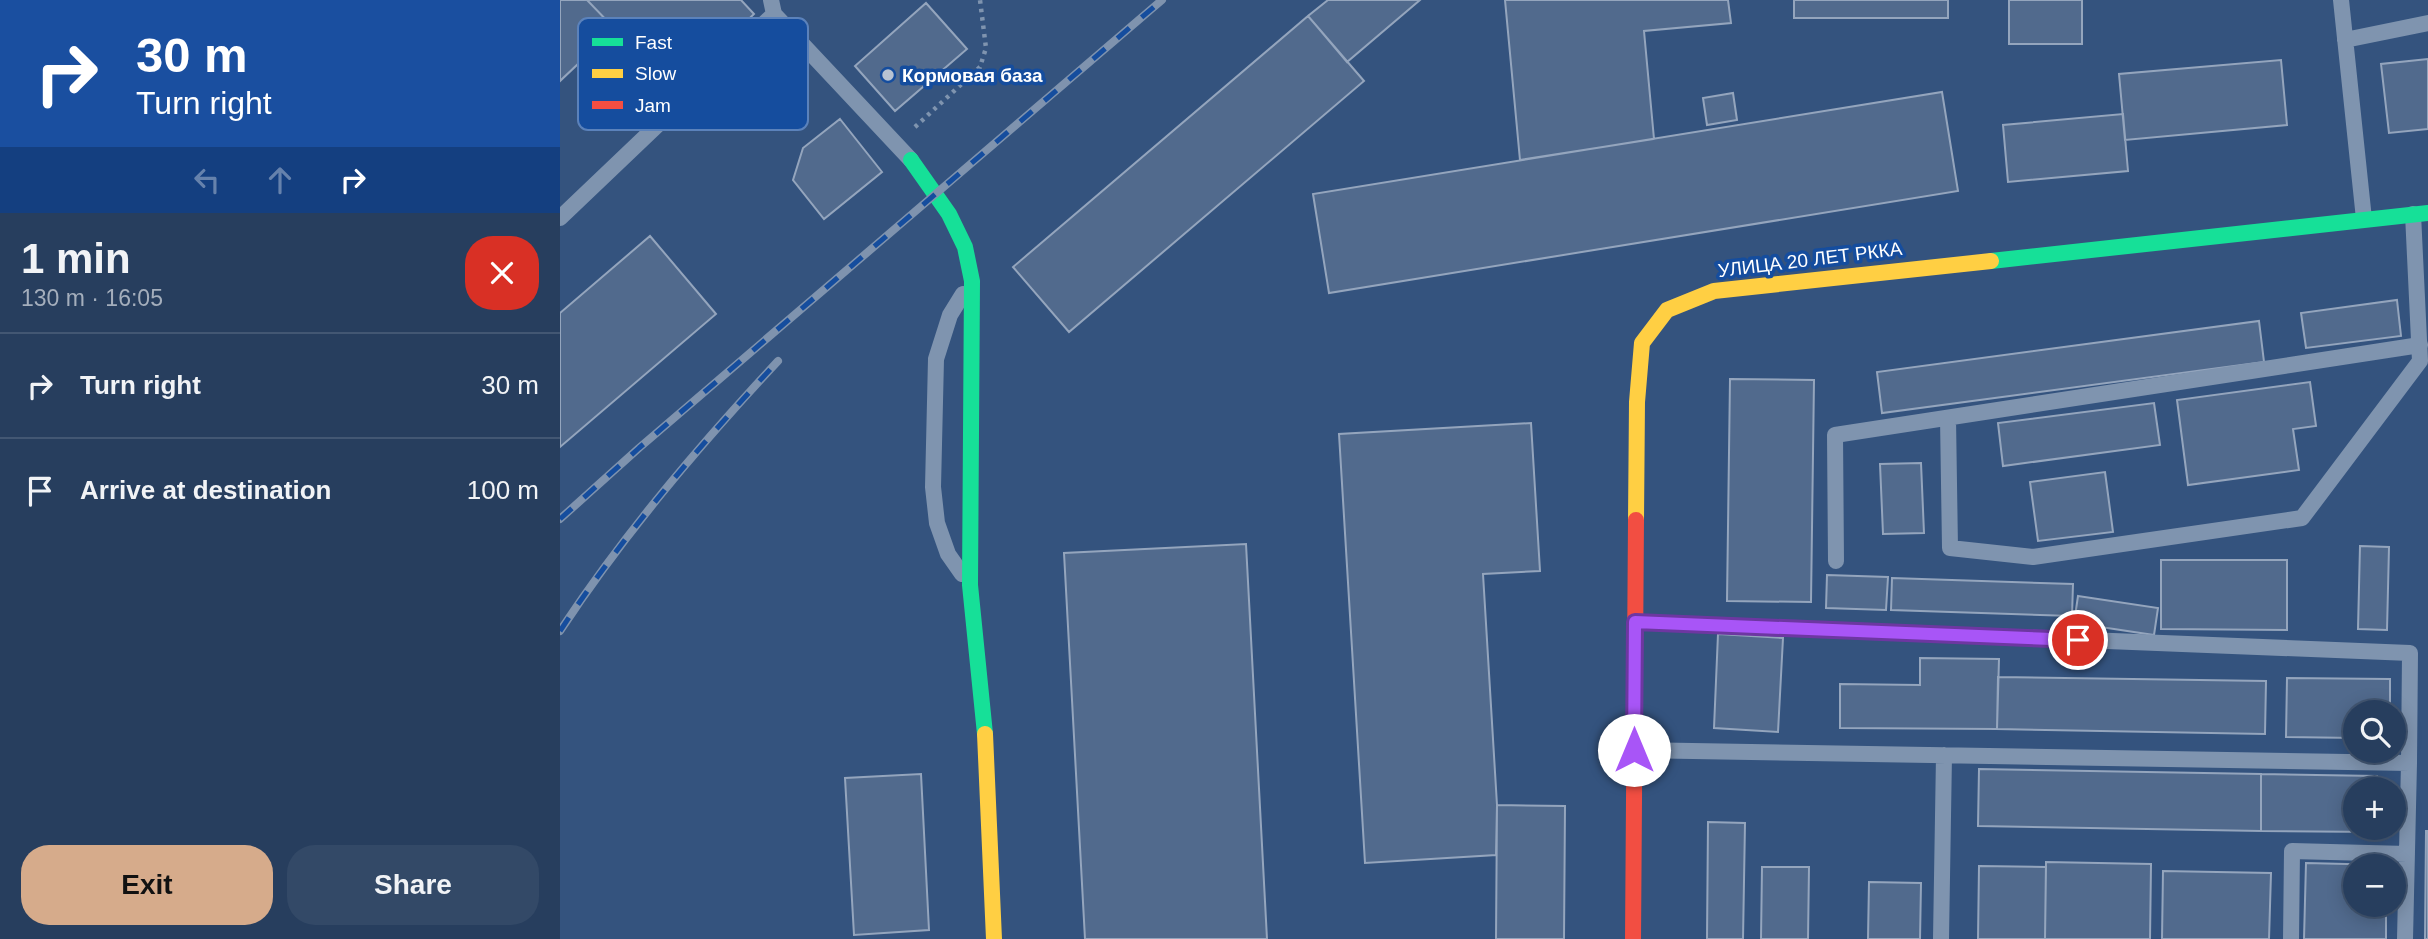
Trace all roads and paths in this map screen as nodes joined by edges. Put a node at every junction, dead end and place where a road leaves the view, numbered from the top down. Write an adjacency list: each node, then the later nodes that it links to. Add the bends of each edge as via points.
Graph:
1 (980, 0): 7 (path, via 986,48 980,67)
2 (2341, 0): 4 (lane)
3 (2428, 23): 4 (lane)
4 (2344, 40): 11 (lane)
5 (808, 46): 7 (lane)
6 (649, 130): 10 (lane)
7 (896, 145): 8 (lane)
8 (911, 160): 12 (main road, via 949,214 965,247)
9 (2420, 213): 11 (main road, УЛИЦА 20 ЛЕТ РККА); 13 (lane)
10 (560, 218)
11 (2364, 219): 17 (main road, УЛИЦА 20 ЛЕТ РККА, via 1714,290 1667,310 1642,343 1637,402)
12 (972, 281): 16 (main road); 16 (lane, via 950,315 936,359 933,487 937,523 948,554)
13 (2420, 345): 14 (lane); 14 (lane, via 2420,361 2302,518 2033,557 1950,548)
14 (1948, 418): 15 (lane, via 1835,435)
15 (1836, 561)
16 (970, 585): 22 (main road, via 986,749)
17 (1635, 622): 18 (main road, УЛИЦА 20 ЛЕТ РККА); 20 (lane, via 2410,653)
18 (1634, 750): 19 (lane); 23 (main road, УЛИЦА 20 ЛЕТ РККА)
19 (1944, 755): 20 (lane); 24 (lane)
20 (2409, 763): 21 (lane)
21 (2407, 854): 25 (lane, via 2292,851); 26 (lane)
22 (994, 939)
23 (1633, 939)
24 (1941, 939)
25 (2291, 939)
26 (2405, 939)

